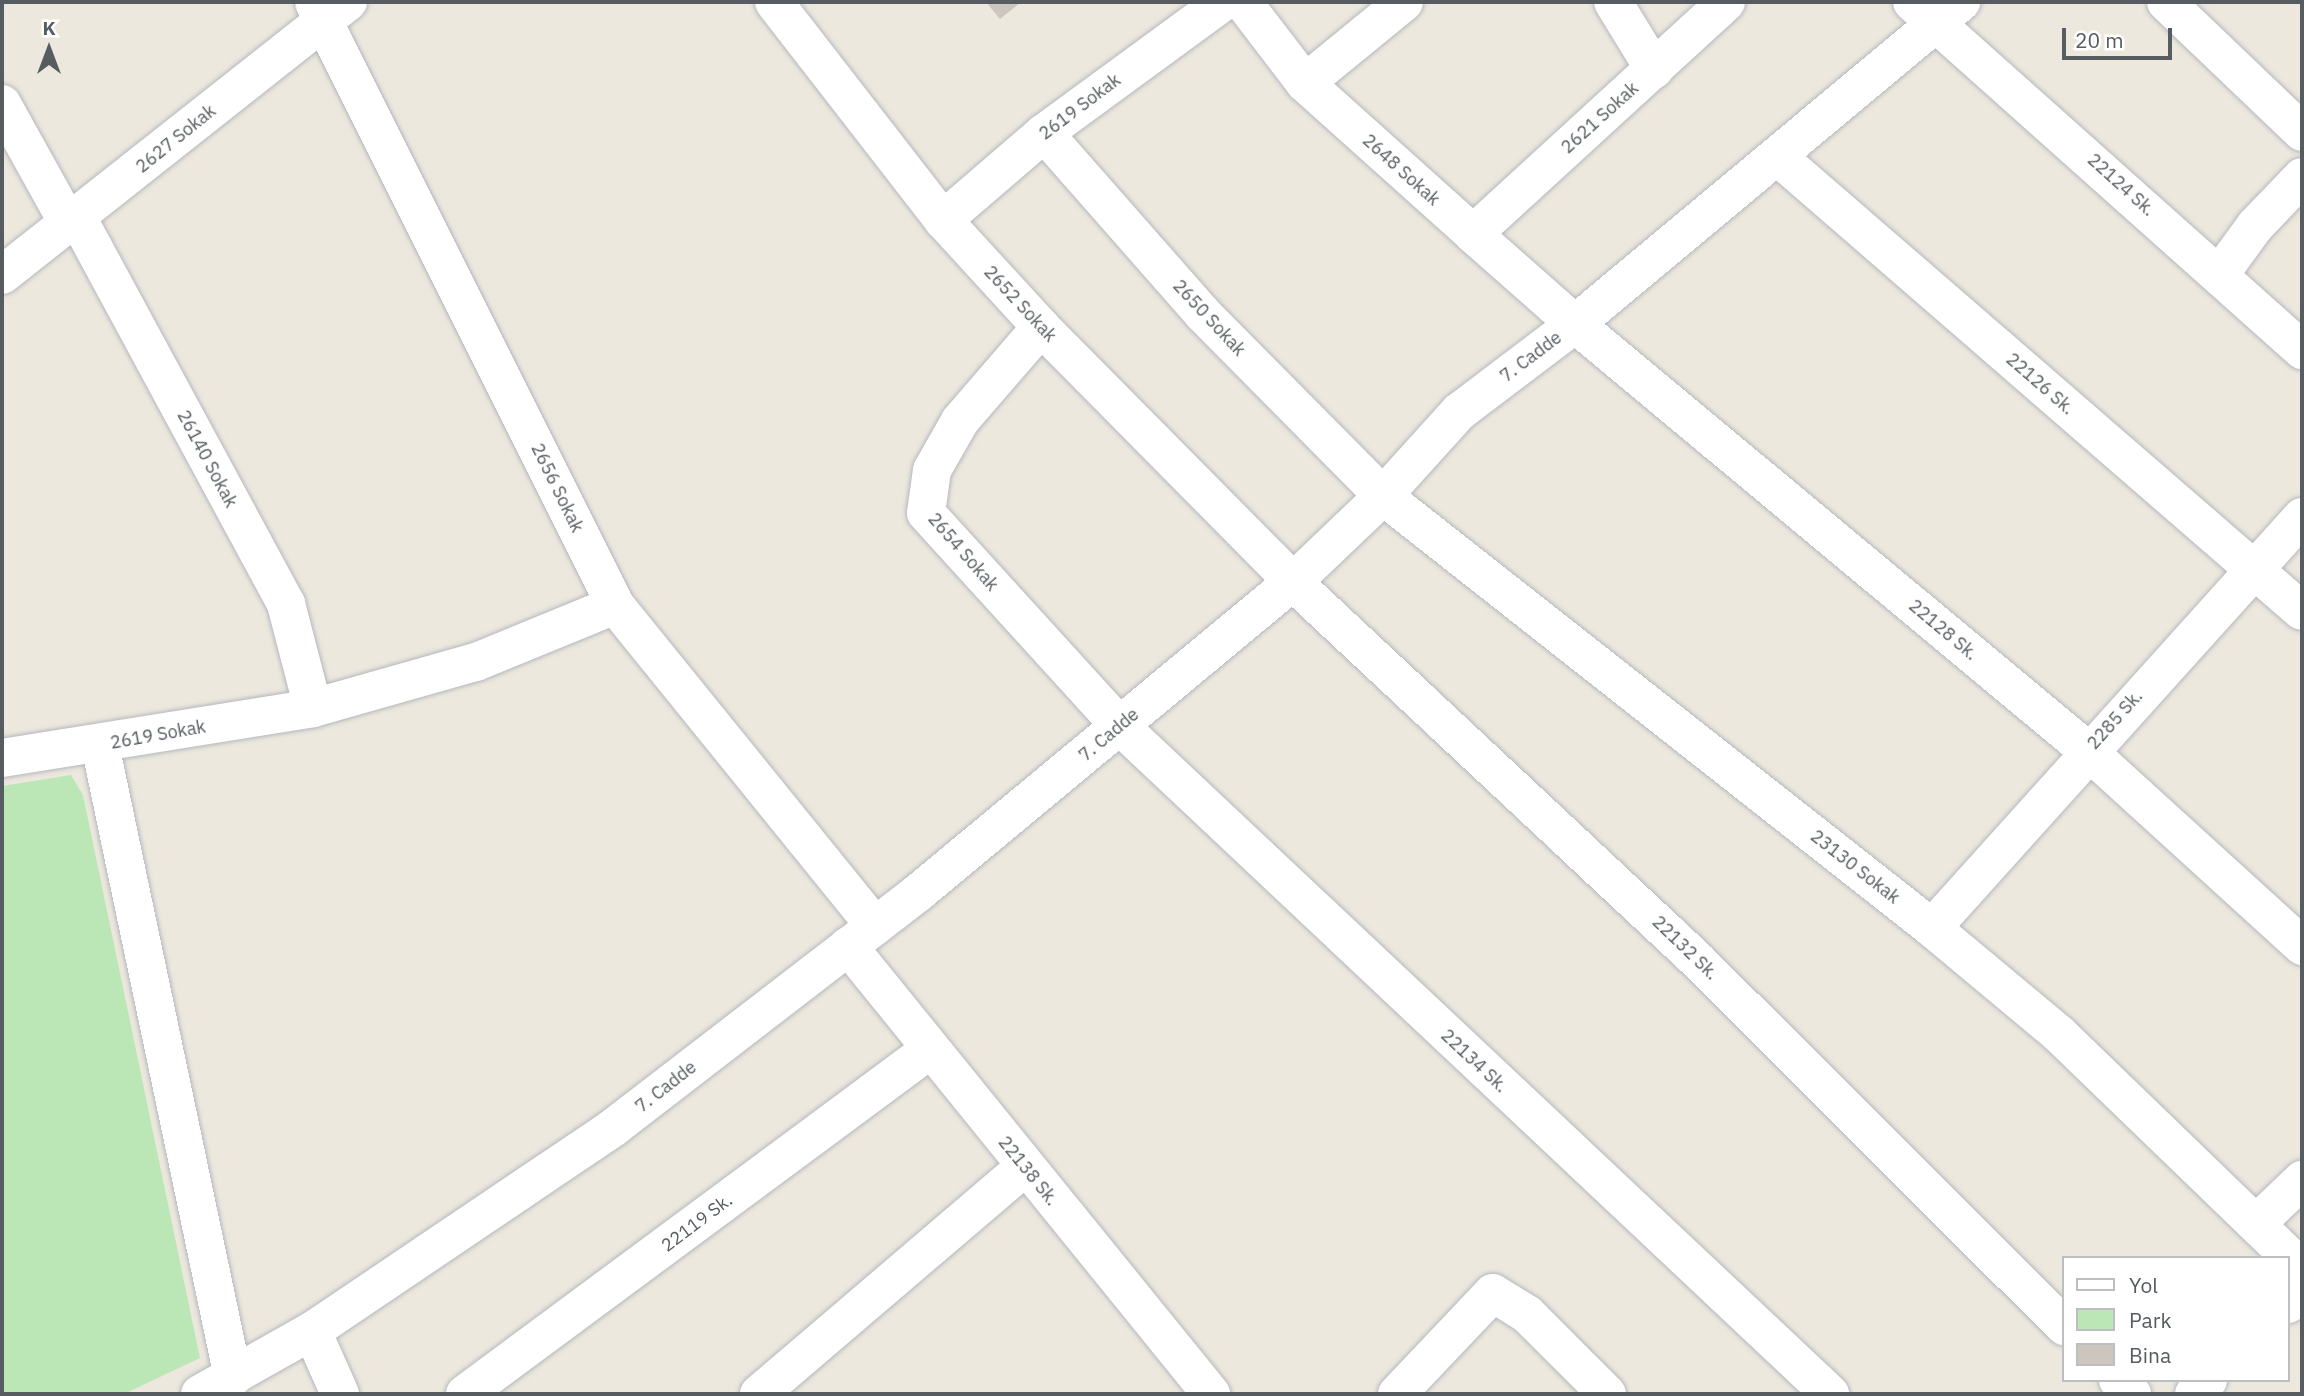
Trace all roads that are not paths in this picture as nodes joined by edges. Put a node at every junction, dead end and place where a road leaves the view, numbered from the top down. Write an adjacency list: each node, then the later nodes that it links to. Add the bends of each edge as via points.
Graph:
1 (774, 2): 17 (street, 2652 Sokak)
2 (1223, 2): 14 (street, 2619 Sokak)
3 (1243, 2): 11 (street, 2648 Sokak)
4 (1404, 2): 11 (street)
5 (1613, 2): 10 (street)
6 (1726, 2): 10 (street, 2621 Sokak)
7 (2174, 4): 13 (street)
8 (329, 8): 18 (street, 2627 Sokak); 29 (street, 2656 Sokak)
9 (1937, 8): 15 (street, 7. Cadde); 20 (street, 22124 Sk.)
10 (1654, 69): 19 (street, 2621 Sokak)
11 (1305, 83): 19 (street, 2648 Sokak)
12 (2, 104): 18 (street, 26140 Sokak)
13 (2302, 132)
14 (1044, 133): 17 (street, 2619 Sokak); 25 (street, 2650 Sokak, via 1203,314)
15 (1778, 157): 22 (street, 7. Cadde); 27 (street, 22126 Sk.)
16 (2302, 177): 20 (street, via 2255,226)
17 (943, 220): 23 (street, 2652 Sokak)
18 (73, 222): 21 (street, 2627 Sokak); 31 (street, 26140 Sokak, via 286,604)
19 (1473, 234): 22 (street, 2648 Sokak)
20 (2220, 274): 24 (street, 22124 Sk.)
21 (2, 275)
22 (1575, 324): 25 (street, 7. Cadde, via 1459,412); 34 (street, 22128 Sk.)
23 (1041, 327): 28 (street, 2652 Sokak); 32 (street, 2654 Sokak, via 960,421 932,470 926,513)
24 (2302, 351)
25 (1383, 496): 28 (street, 7. Cadde); 36 (street, 23130 Sokak)
26 (2302, 517): 27 (street, 2285 Sk.)
27 (2253, 569): 30 (street, 22126 Sk.); 34 (street, 2285 Sk.)
28 (1293, 582): 32 (street, 7. Cadde); 44 (street, 22132 Sk., via 1696,959)
29 (615, 605): 31 (street, 2619 Sokak, via 476,662); 37 (street, 2656 Sokak)
30 (2302, 611)
31 (313, 708): 33 (street, 2619 Sokak)
32 (1120, 726): 37 (street, 7. Cadde); 53 (street, 22134 Sk.)
33 (100, 745): 35 (street, 2619 Sokak); 46 (street)
34 (2088, 751): 36 (street, 2285 Sk.); 38 (street, 22128 Sk.)
35 (2, 758)
36 (1933, 928): 42 (street, 23130 Sokak, via 2059,1034)
37 (862, 936): 39 (street, 22138 Sk.); 45 (street, 7. Cadde, via 614,1127)
38 (2302, 946)
39 (928, 1051): 40 (street, 22138 Sk.); 48 (street, 22119 Sk.)
40 (1025, 1167): 49 (street); 50 (street, 22138 Sk.)
41 (2302, 1180): 42 (street)
42 (2256, 1224): 43 (street, 23130 Sokak)
43 (2289, 1256)
44 (2062, 1324)
45 (312, 1331): 46 (street, 7. Cadde); 47 (street)
46 (217, 1385)
47 (340, 1394)
48 (465, 1394)
49 (759, 1394)
50 (1210, 1394)
51 (1397, 1394): 52 (street, via 1493,1293 1527,1314)
52 (1607, 1394)
53 (1830, 1394)

